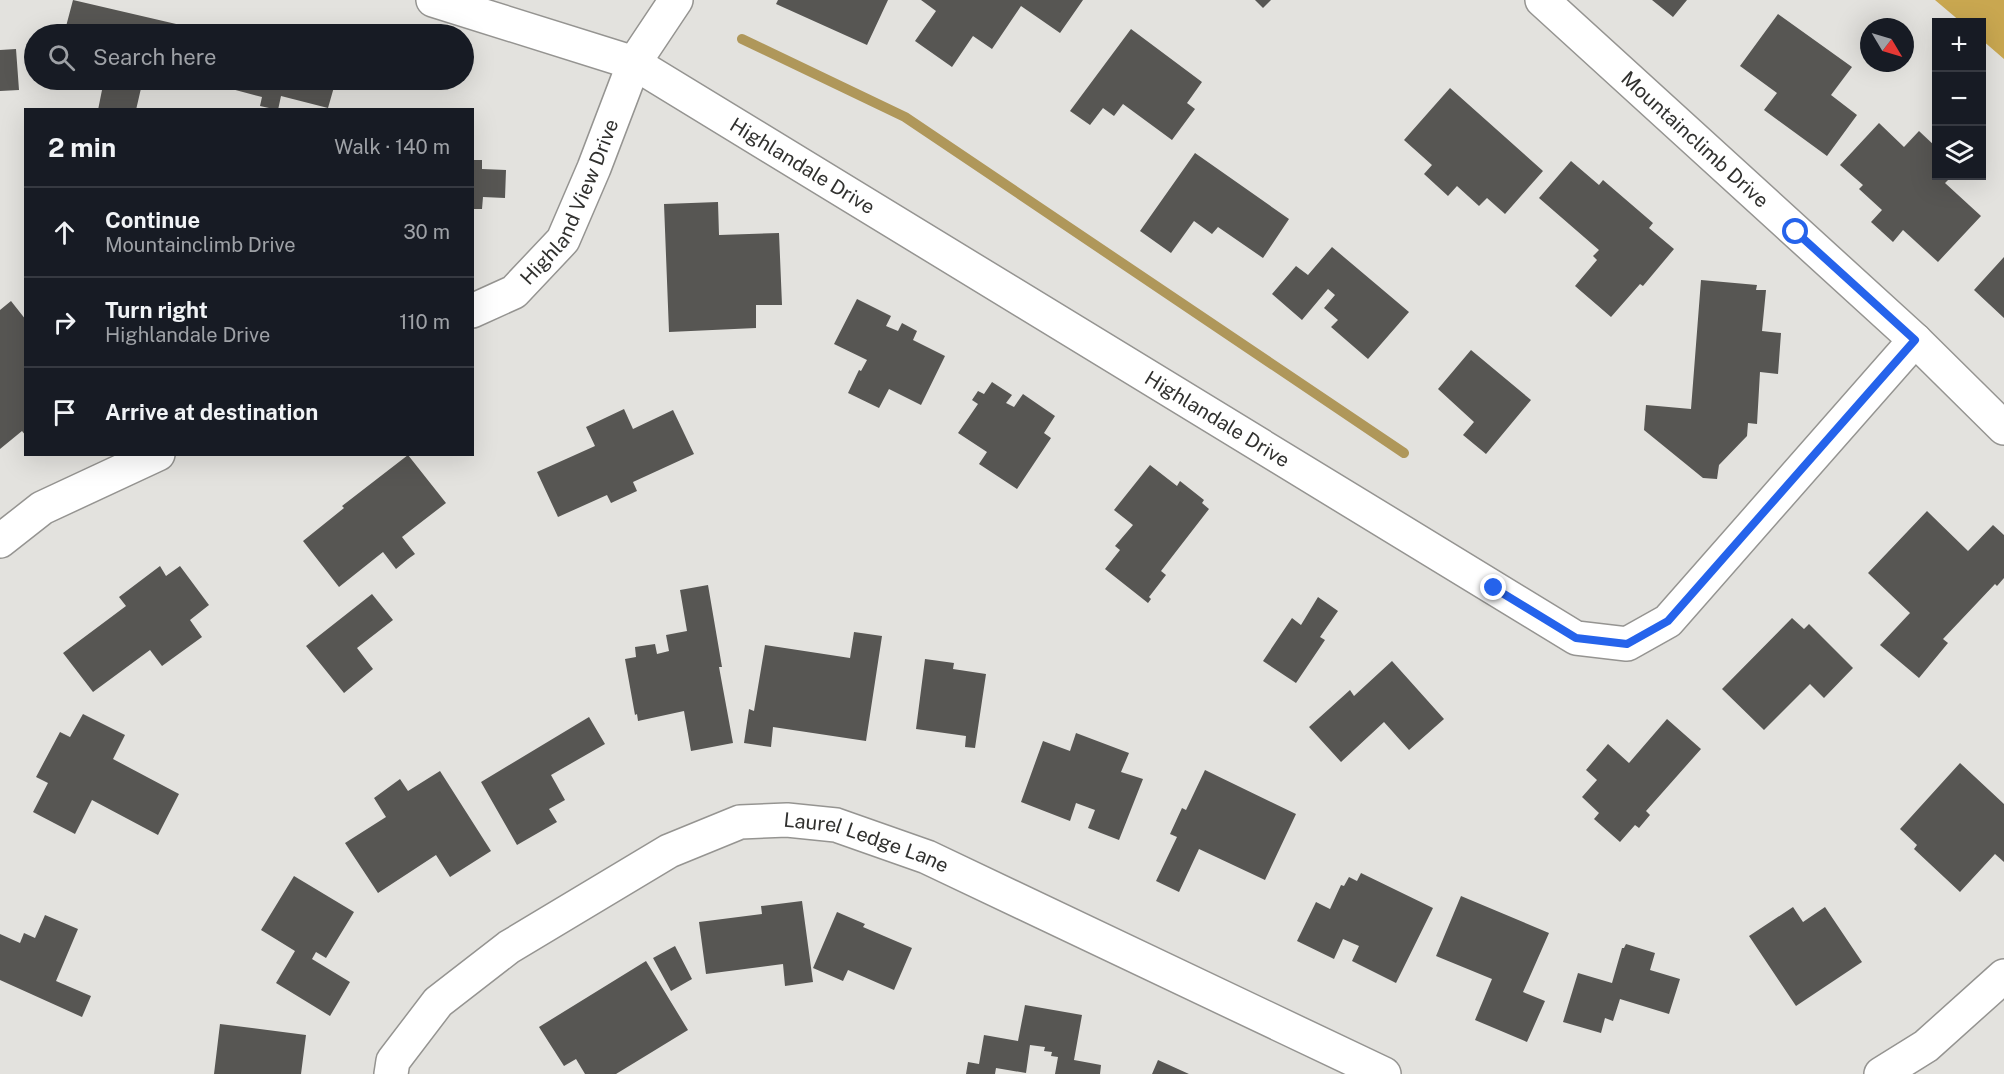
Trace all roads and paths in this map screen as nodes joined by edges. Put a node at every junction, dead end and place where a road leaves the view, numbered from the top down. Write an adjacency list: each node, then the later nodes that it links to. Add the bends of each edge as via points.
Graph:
1 (433, 0): 4 (street, Highlandale Drive)
2 (675, 0): 4 (street, Highland View Drive)
3 (1542, 0): 6 (street, Mountainclimb Drive)
4 (633, 63): 5 (street, Highland View Drive, via 563,240 514,292); 6 (street, Highlandale Drive, via 1576,638 1627,644 1668,621)
5 (474, 310)
6 (1915, 340): 7 (street, Mountainclimb Drive)
7 (2004, 428)
8 (155, 456): 9 (street, via 42,508)
9 (0, 541)
10 (2004, 976): 13 (street, via 1926,1046)
11 (391, 1074): 12 (street, Laurel Ledge Lane, via 393,1061 438,1002 509,947 669,851 740,822 787,820 836,825 927,857)
12 (1383, 1074)
13 (1881, 1074)

